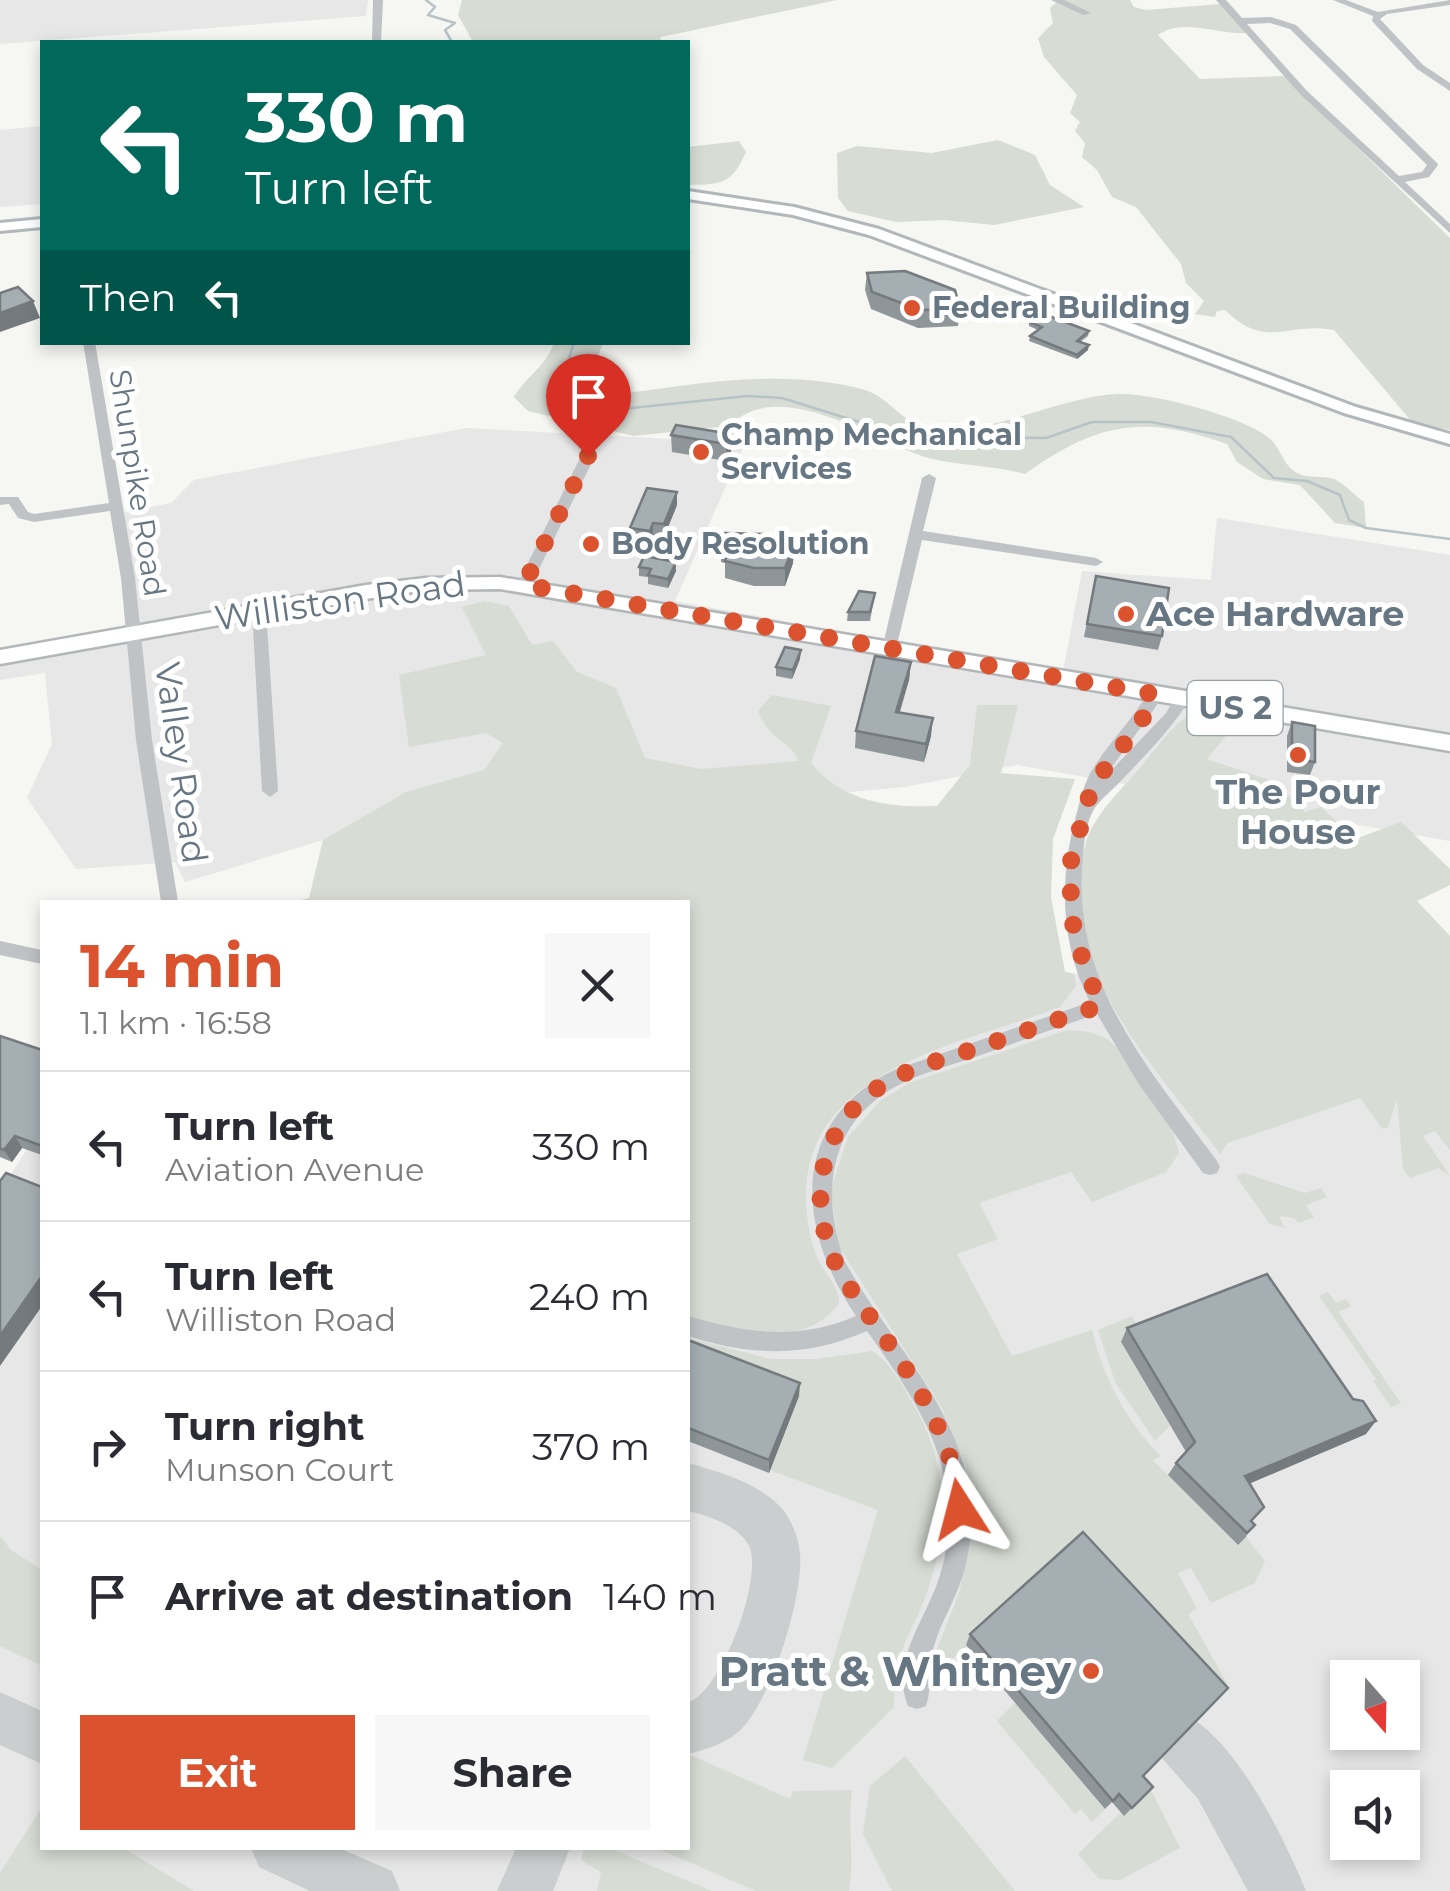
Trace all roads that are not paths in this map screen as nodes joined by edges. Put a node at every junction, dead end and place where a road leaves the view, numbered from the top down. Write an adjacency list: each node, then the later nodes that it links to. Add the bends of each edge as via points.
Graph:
1 (378, 0): 10 (street)
2 (1056, 0): 7 (street)
3 (1222, 0): 9 (street)
4 (1338, 0): 8 (street)
5 (1424, 2): 6 (street); 8 (street)
6 (1450, 2)
7 (1086, 13)
8 (1377, 15): 11 (street, via 1414,61)
9 (1240, 21): 12 (street); 12 (street, via 1293,27 1433,166 1425,175)
10 (377, 40)
11 (1450, 88)
12 (1396, 180): 16 (street)
13 (690, 195): 18 (main road, via 874,232 1350,410)
14 (40, 223): 15 (main road)
15 (0, 226)
16 (1450, 230)
17 (89, 345): 22 (street, Shunpike Road)
18 (1450, 439)
19 (588, 456): 25 (street)
20 (929, 478): 23 (street)
21 (0, 501): 22 (street, via 13,500 34,518)
22 (116, 506): 27 (street, Shunpike Road)
23 (918, 535): 24 (street); 28 (street)
24 (1096, 562)
25 (524, 585): 26 (main road, Williston Road / US 2, via 425,584); 28 (main road, Williston Road / US 2)
26 (260, 610): 27 (main road, Williston Road / US 2); 33 (street)
27 (134, 632): 29 (main road, Williston Road / US 2); 35 (street, Valley Road)
28 (889, 649): 30 (main road, Williston Road / US 2)
29 (0, 657)
30 (1154, 694): 31 (main road, Williston Road / US 2); 34 (street, via 1141,722 1100,771)
31 (1182, 699): 32 (main road, Williston Road / US 2); 34 (street)
32 (1450, 743)
33 (270, 791)
34 (1085, 809): 38 (street, via 1069,868 1069,900 1077,947)
35 (170, 900)
36 (0, 948): 37 (street)
37 (40, 957)
38 (1100, 1006): 39 (street); 40 (street, via 912,1070 851,1112 830,1145 820,1220 837,1268)
39 (1210, 1168)
40 (871, 1319): 41 (street, via 831,1337 784,1346 734,1341); 42 (street, via 933,1413 958,1489 958,1546 915,1661)
41 (690, 1327)
42 (917, 1696)

